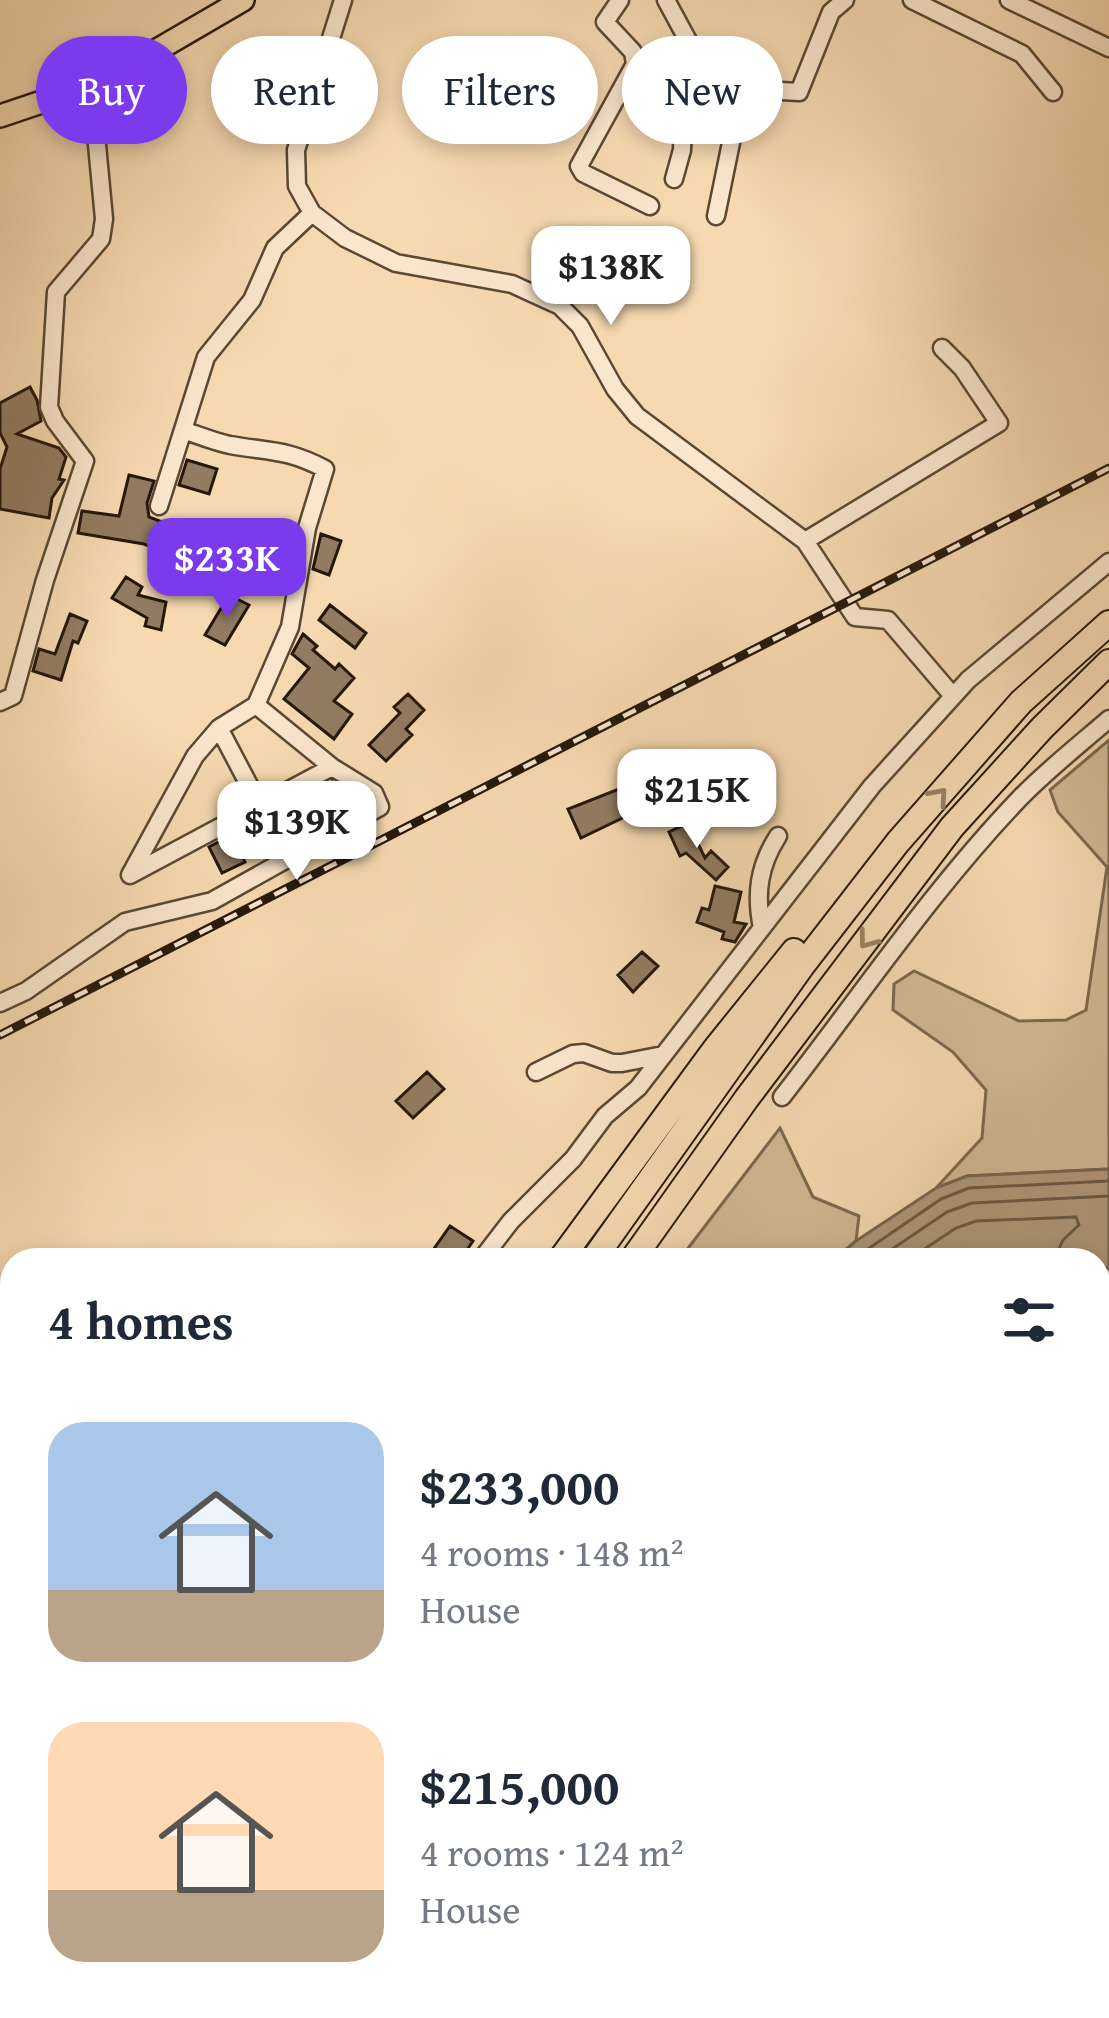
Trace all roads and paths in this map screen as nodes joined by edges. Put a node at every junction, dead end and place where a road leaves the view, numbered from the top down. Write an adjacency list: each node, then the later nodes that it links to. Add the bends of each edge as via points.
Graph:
1 (243, 0): 8 (main road)
2 (343, 0): 20 (street, via 296,150 297,186)
3 (620, 0): 19 (street, via 604,22 634,52 635,64 579,166)
4 (666, 0): 9 (street)
5 (845, 0): 11 (street, via 831,12 799,92)
6 (912, 0): 12 (street, via 1022,54)
7 (1010, 0): 10 (street)
8 (181, 36)
9 (686, 36)
10 (1109, 47)
11 (783, 91)
12 (1053, 92)
13 (36, 104): 14 (main road)
14 (0, 116)
15 (97, 144): 30 (street, via 101,238 56,292 50,406 85,460 14,696)
16 (682, 144): 18 (street)
17 (731, 144): 21 (street)
18 (674, 179)
19 (650, 206)
20 (312, 213): 23 (street, via 275,248 252,299 206,357); 25 (street, via 396,263 512,284 560,306 638,416)
21 (716, 217)
22 (942, 348): 25 (street, via 999,423)
23 (183, 430): 24 (street); 31 (street, via 298,455 325,469 290,627)
24 (159, 506)
25 (806, 541): 29 (street, via 855,617 888,620)
26 (1109, 562): 29 (street)
27 (1109, 623): 36 (highway, one-way to 27, via 1022,702)
28 (1109, 662): 50 (highway, one-way to 50, via 952,827)
29 (953, 696): 39 (street)
30 (0, 702)
31 (256, 705): 33 (street); 34 (street)
32 (1109, 718): 44 (street, via 1020,797)
33 (219, 728): 35 (street); 35 (street, via 130,875)
34 (332, 766): 35 (street); 41 (street, via 374,793 380,807 212,901 125,922)
35 (259, 805)
36 (908, 831): 38 (highway); 40 (highway)
37 (778, 836): 39 (street, via 758,883)
38 (862, 888): 48 (highway, via 774,992); 49 (highway)
39 (762, 928): 42 (street)
40 (795, 950): 46 (highway, via 708,1042); 47 (highway)
41 (0, 1004)
42 (663, 1054): 43 (street, via 612,1063 584,1052); 45 (street)
43 (536, 1072)
44 (782, 1096)
45 (490, 1248)
46 (551, 1248)
47 (569, 1248)
48 (587, 1248)
49 (602, 1248)
50 (641, 1248)

